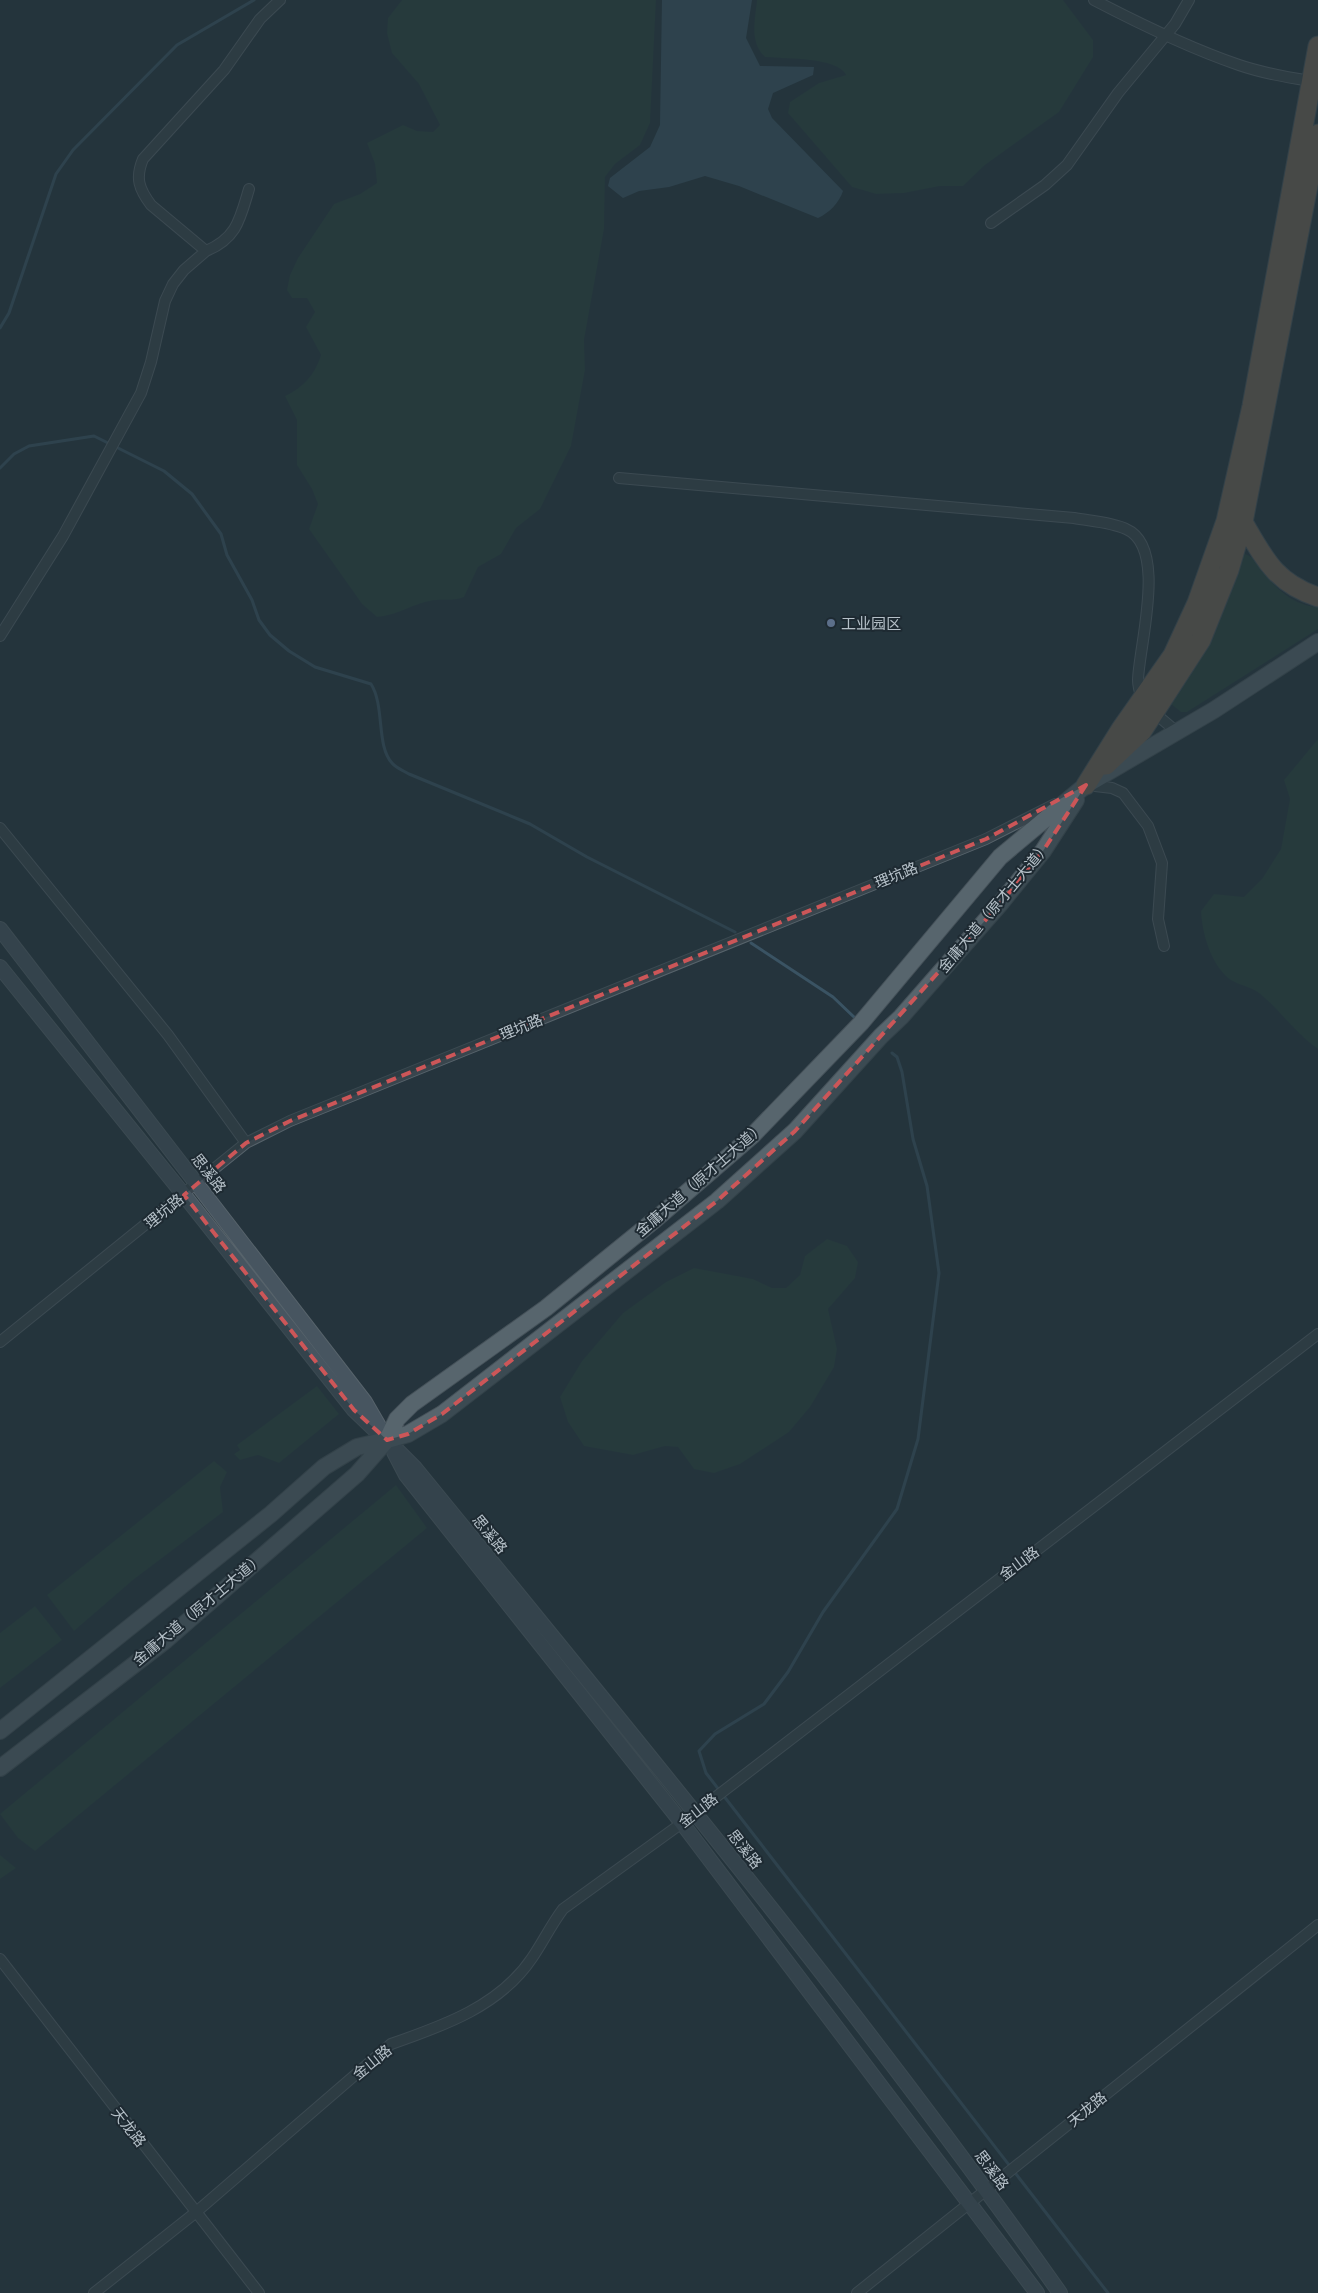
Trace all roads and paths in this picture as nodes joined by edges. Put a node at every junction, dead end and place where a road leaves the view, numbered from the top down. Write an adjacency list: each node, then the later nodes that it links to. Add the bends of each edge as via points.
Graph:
1 (280, 0): 10 (street, via 260,18 224,70 143,159 138,171 138,184 151,205)
2 (1094, 0): 4 (street)
3 (1189, 0): 4 (street)
4 (1166, 35): 6 (street, via 1238,65); 9 (street, via 1118,93 1067,165 1045,185)
5 (1318, 46): 6 (highway)
6 (1310, 81): 16 (highway, via 1252,406 1226,521 1197,603)
7 (1317, 142): 12 (highway)
8 (249, 189): 10 (street, via 236,230 219,246)
9 (991, 223)
10 (206, 251): 14 (street, via 173,284 165,301 141,393 63,536)
11 (620, 478): 16 (street, via 1074,518 1126,528 1136,535 1148,562 1149,583 1138,682)
12 (1243, 522): 13 (highway, via 1276,575); 16 (highway, via 1229,570 1201,640)
13 (1318, 597)
14 (0, 636)
15 (1318, 642): 17 (main road)
16 (1148, 706): 17 (street); 18 (highway)
17 (1178, 732): 18 (main road)
18 (1086, 785): 21 (street, via 1112,788 1123,793 1148,826 1162,863 1158,919); 23 (main road, 金庸大道（原才士大道）, via 1000,858); 24 (main road, 金庸大道（原才士大道）, via 1043,851 1000,904); 25 (street, 理坑路, via 986,839 290,1121)
19 (0, 828): 25 (street, via 168,1035)
20 (0, 930): 26 (street, 思溪路)
21 (1164, 946)
22 (0, 967): 27 (street, 思溪路)
23 (864, 1020): 24 (main road); 30 (main road, 金庸大道（原才士大道）, via 752,1136 546,1308 412,1404 397,1419)
24 (881, 1036): 30 (main road, 金庸大道（原才士大道）, via 795,1131 716,1201 442,1414 408,1434)
25 (246, 1143): 26 (street, 理坑路)
26 (197, 1183): 27 (street, 理坑路); 30 (street, 思溪路, via 365,1402)
27 (184, 1195): 29 (street, 理坑路); 30 (street, 思溪路, via 354,1410)
28 (1318, 1334): 33 (street, 金山路)
29 (0, 1342)
30 (387, 1440): 31 (main road, 金庸大道（原才士大道）, via 357,1447 324,1468); 32 (main road, 金庸大道（原才士大道）, via 358,1474 166,1640); 33 (street, 思溪路, via 415,1468); 34 (street, 思溪路, via 406,1475)
31 (0, 1731)
32 (0, 1768)
33 (695, 1812): 34 (street, 金山路); 37 (street, 思溪路)
34 (682, 1823): 38 (street, 思溪路); 39 (street, 金山路, via 562,1909 532,1958 507,1988 471,2012 391,2044)
35 (1318, 1925): 37 (street, 天龙路)
36 (0, 1959): 39 (street, 天龙路)
37 (987, 2190): 38 (street, 天龙路); 44 (street, 思溪路)
38 (969, 2204): 42 (street, 天龙路); 43 (street, 思溪路)
39 (195, 2213): 40 (street, 金山路); 41 (street, 天龙路)
40 (94, 2293)
41 (259, 2293)
42 (857, 2293)
43 (1038, 2293)
44 (1060, 2293)

